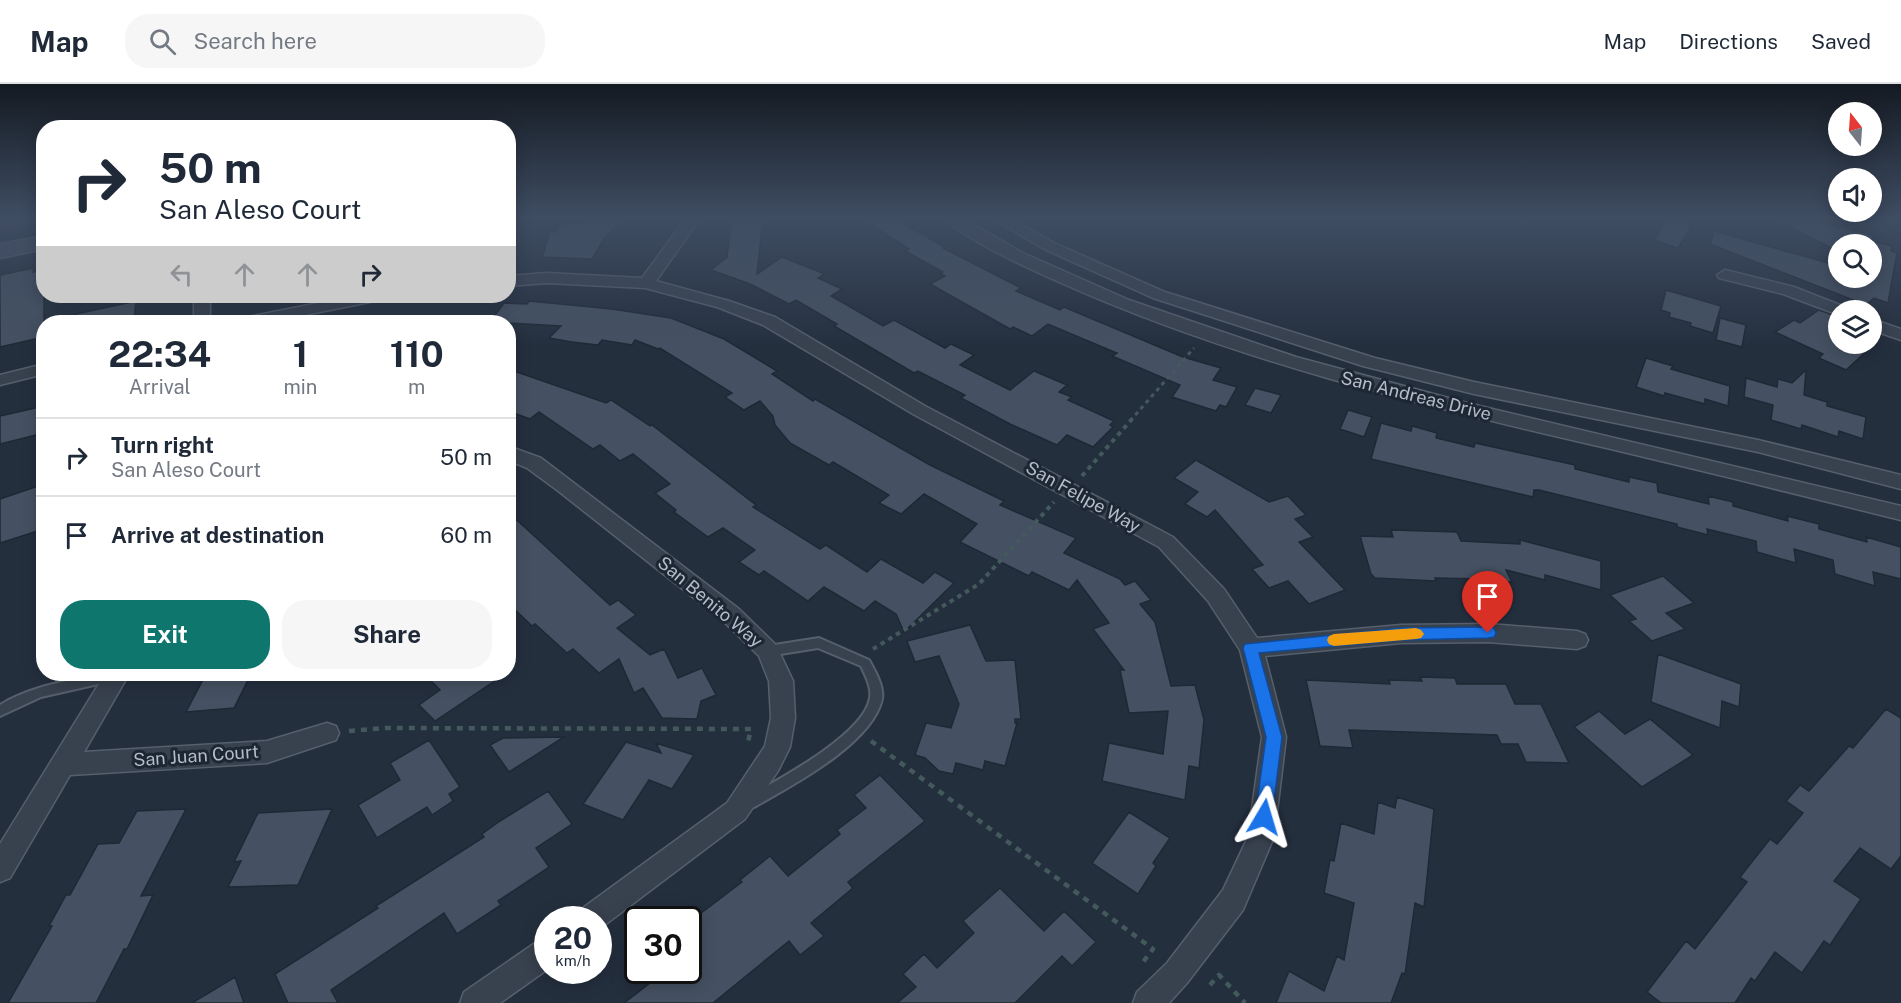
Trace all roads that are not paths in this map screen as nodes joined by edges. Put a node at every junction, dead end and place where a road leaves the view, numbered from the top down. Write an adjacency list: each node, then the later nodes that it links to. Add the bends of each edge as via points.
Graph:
1 (662, 261): 6 (street)
2 (1030, 261): 16 (street, San Andreas Drive, via 1138,310 1328,374)
3 (1082, 261): 15 (street, San Andreas Drive, via 1159,295 1369,362 1474,388 1758,446)
4 (1725, 275): 8 (street, via 1788,290)
5 (516, 280): 6 (street, San Felipe Way, via 547,278)
6 (646, 283): 18 (street, San Felipe Way, via 770,321 919,410 1166,542 1216,595)
7 (341, 303): 9 (street)
8 (1828, 306)
9 (282, 315)
10 (1882, 328): 11 (street)
11 (1901, 335)
12 (36, 371): 13 (street)
13 (0, 380)
14 (516, 455): 19 (street, San Benito Way, via 564,485 731,615)
15 (1901, 482)
16 (1901, 513)
17 (1577, 640): 18 (street, via 1488,633 1401,634)
18 (1251, 648): 30 (street, San Felipe Way, via 1274,737 1261,837 1233,900 1177,973)
19 (768, 651): 25 (street, San Benito Way, via 781,681 783,718 769,763); 25 (lane, via 819,643 865,663 876,698 867,719 845,742 796,777)
20 (90, 681): 22 (lane, via 37,695)
21 (112, 681): 24 (street)
22 (0, 711)
23 (327, 733): 24 (street, San Juan Court, via 267,752)
24 (63, 764): 26 (street)
25 (736, 811): 27 (street, San Benito Way)
26 (0, 869)
27 (609, 906)
28 (534, 961): 29 (street)
29 (476, 1003)
30 (1148, 1003)

